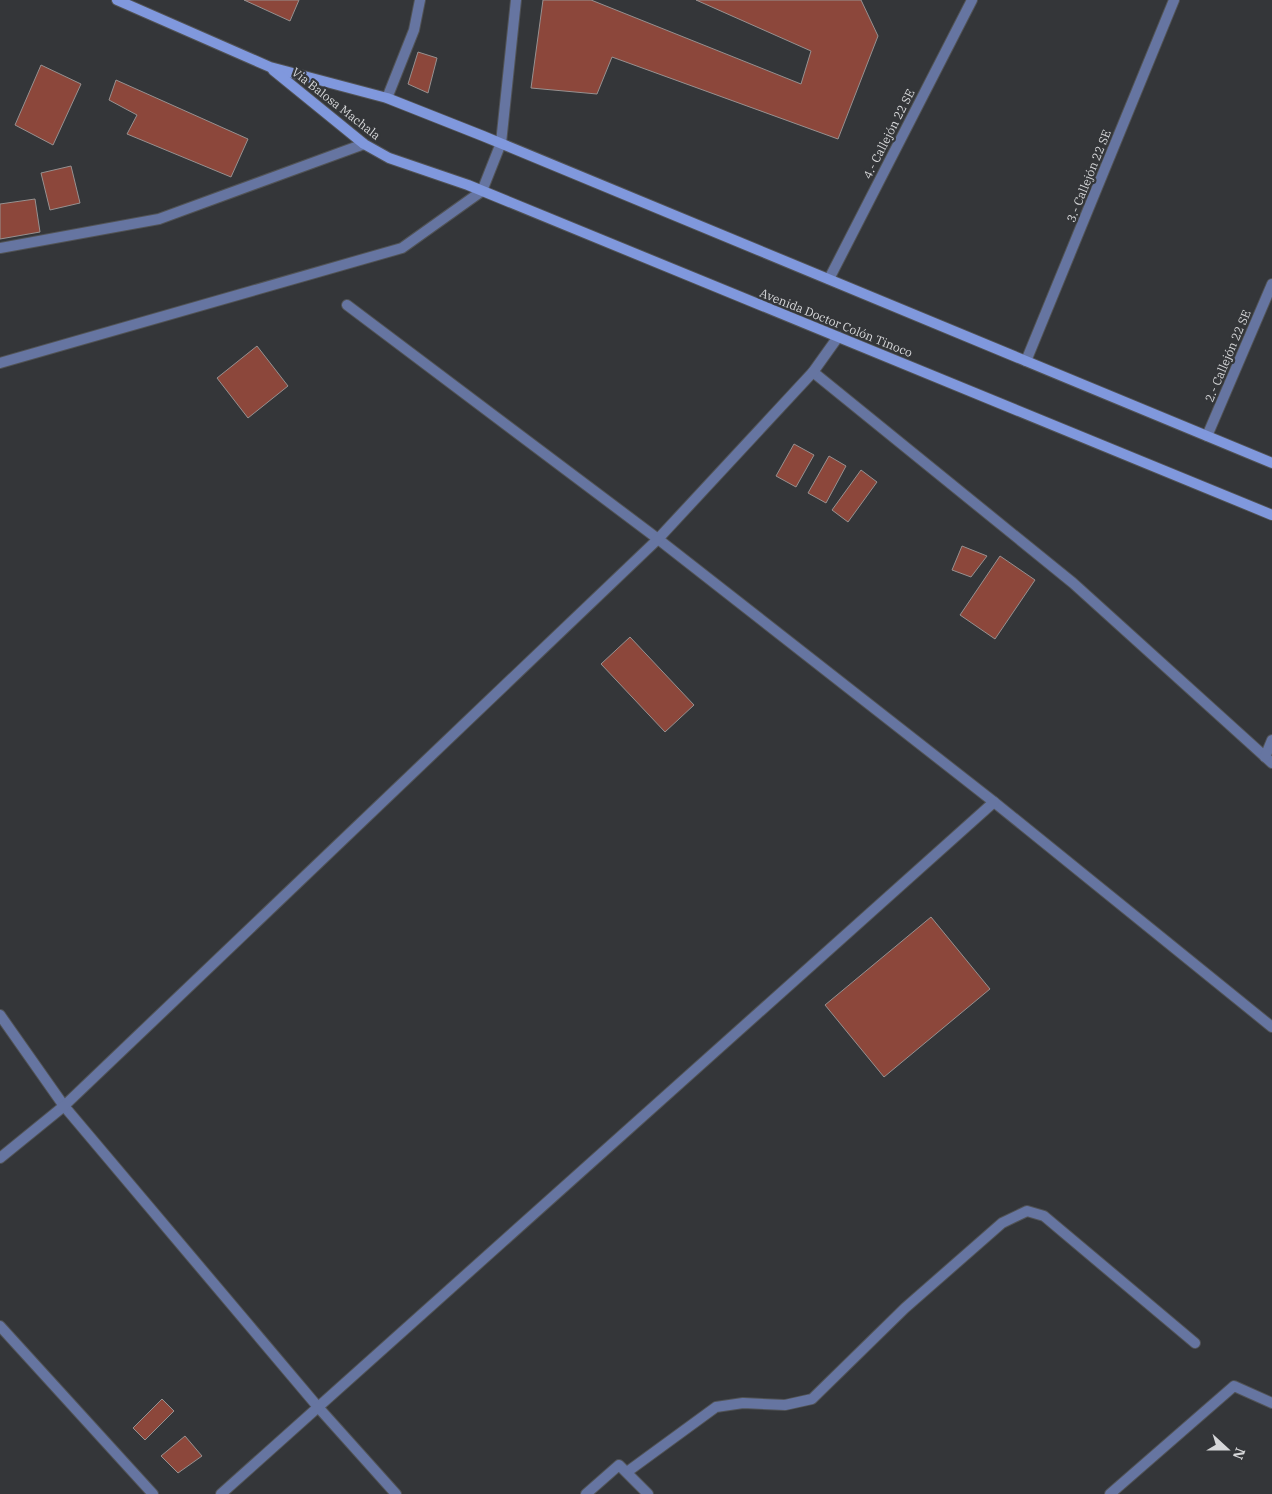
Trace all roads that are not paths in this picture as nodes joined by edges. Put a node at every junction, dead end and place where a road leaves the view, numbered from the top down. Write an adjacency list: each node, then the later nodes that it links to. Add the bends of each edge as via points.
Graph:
1 (117, 0): 6 (main road, Via Balosa Machala)
2 (420, 0): 7 (street, via 414,30)
3 (516, 0): 8 (street)
4 (972, 0): 13 (street, 4.- Callejón 22 SE)
5 (1174, 0): 17 (street, 3.- Callejón 22 SE)
6 (270, 67): 7 (main road, Via Balosa Machala); 9 (main road, Via Balosa Machala)
7 (387, 98): 8 (main road, Via Balosa Machala)
8 (501, 143): 11 (street); 13 (main road)
9 (364, 144): 10 (main road, Via Balosa Machala); 12 (street, via 159,220)
10 (389, 158): 11 (main road, Avenida Doctor Colón Tinoco)
11 (482, 191): 16 (main road, Avenida Doctor Colón Tinoco); 18 (street, via 402,248)
12 (0, 248)
13 (829, 279): 17 (main road)
14 (1272, 284): 20 (street, 2.- Callejón 22 SE)
15 (347, 305): 23 (street)
16 (838, 337): 19 (street); 22 (main road, Avenida Doctor Colón Tinoco)
17 (1026, 361): 20 (main road)
18 (0, 363)
19 (813, 372): 23 (street); 25 (street, via 1073,583)
20 (1208, 436): 21 (main road)
21 (1272, 463)
22 (1272, 515)
23 (658, 539): 26 (street); 29 (street)
24 (1272, 740): 25 (street)
25 (1269, 760)
26 (994, 802): 28 (street); 34 (street)
27 (0, 1015): 29 (street)
28 (1272, 1027)
29 (64, 1106): 30 (street); 34 (street)
30 (0, 1158)
31 (0, 1326): 36 (street)
32 (1195, 1344): 35 (street, via 1044,1216 1027,1211 1002,1223 905,1308 812,1399 785,1405 743,1403 716,1407)
33 (1272, 1403): 41 (street, via 1234,1386)
34 (318, 1407): 37 (street); 38 (street)
35 (627, 1472): 39 (street, via 619,1465); 40 (street)
36 (153, 1494)
37 (221, 1494)
38 (396, 1494)
39 (586, 1494)
40 (648, 1494)
41 (1110, 1494)

